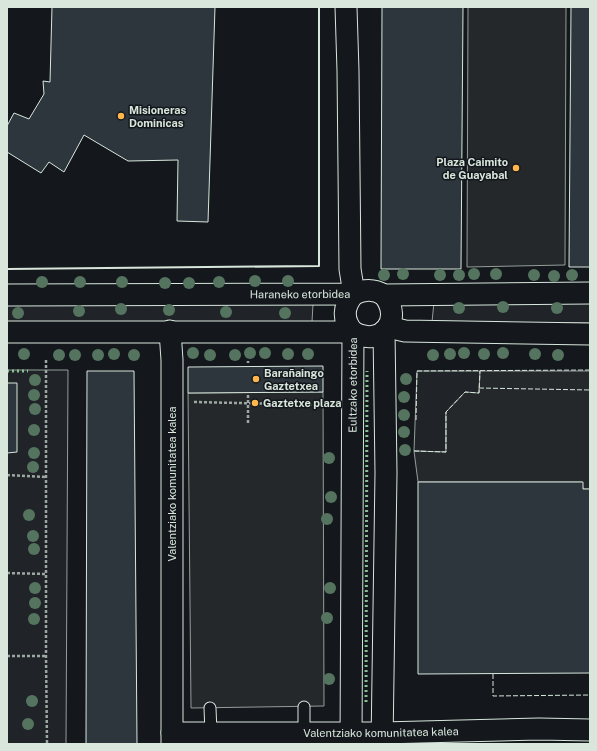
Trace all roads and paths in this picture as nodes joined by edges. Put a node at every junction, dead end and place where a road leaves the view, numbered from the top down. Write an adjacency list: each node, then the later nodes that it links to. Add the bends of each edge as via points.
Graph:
1 (346, 7): 3 (street, via 350,268)
2 (590, 293): 5 (street, Haraneko etorbidea)
3 (354, 294): 4 (street, Haraneko etorbidea); 5 (street, Haraneko etorbidea, via 370,290); 9 (street, Eultzako etorbidea, via 349,299 344,313)
4 (7, 295)
5 (384, 295): 6 (street, via 392,309 392,316)
6 (386, 329): 9 (street, via 377,336 369,337); 10 (street); 30 (street)
7 (170, 331): 8 (street); 9 (street); 28 (street, Valentziako komunitatea kalea)
8 (7, 332)
9 (353, 332): 29 (street, Eultzako etorbidea)
10 (590, 334)
11 (46, 360): 18 (path)
12 (248, 394): 14 (path)
13 (188, 402): 14 (path)
14 (248, 403): 15 (path); 16 (path)
15 (327, 405)
16 (248, 423)
17 (7, 475): 18 (path)
18 (46, 477): 20 (path)
19 (7, 573): 20 (path)
20 (46, 574): 22 (path)
21 (7, 656): 22 (path)
22 (46, 656): 31 (path)
23 (304, 707): 27 (lane)
24 (210, 708): 26 (lane)
25 (590, 730): 30 (street, Valentziako komunitatea kalea, via 539,729)
26 (210, 733): 27 (street, Valentziako komunitatea kalea); 28 (street, Valentziako komunitatea kalea)
27 (304, 733): 29 (street, Valentziako komunitatea kalea)
28 (172, 739)
29 (351, 739): 30 (street, Valentziako komunitatea kalea)
30 (382, 739)
31 (47, 744)

